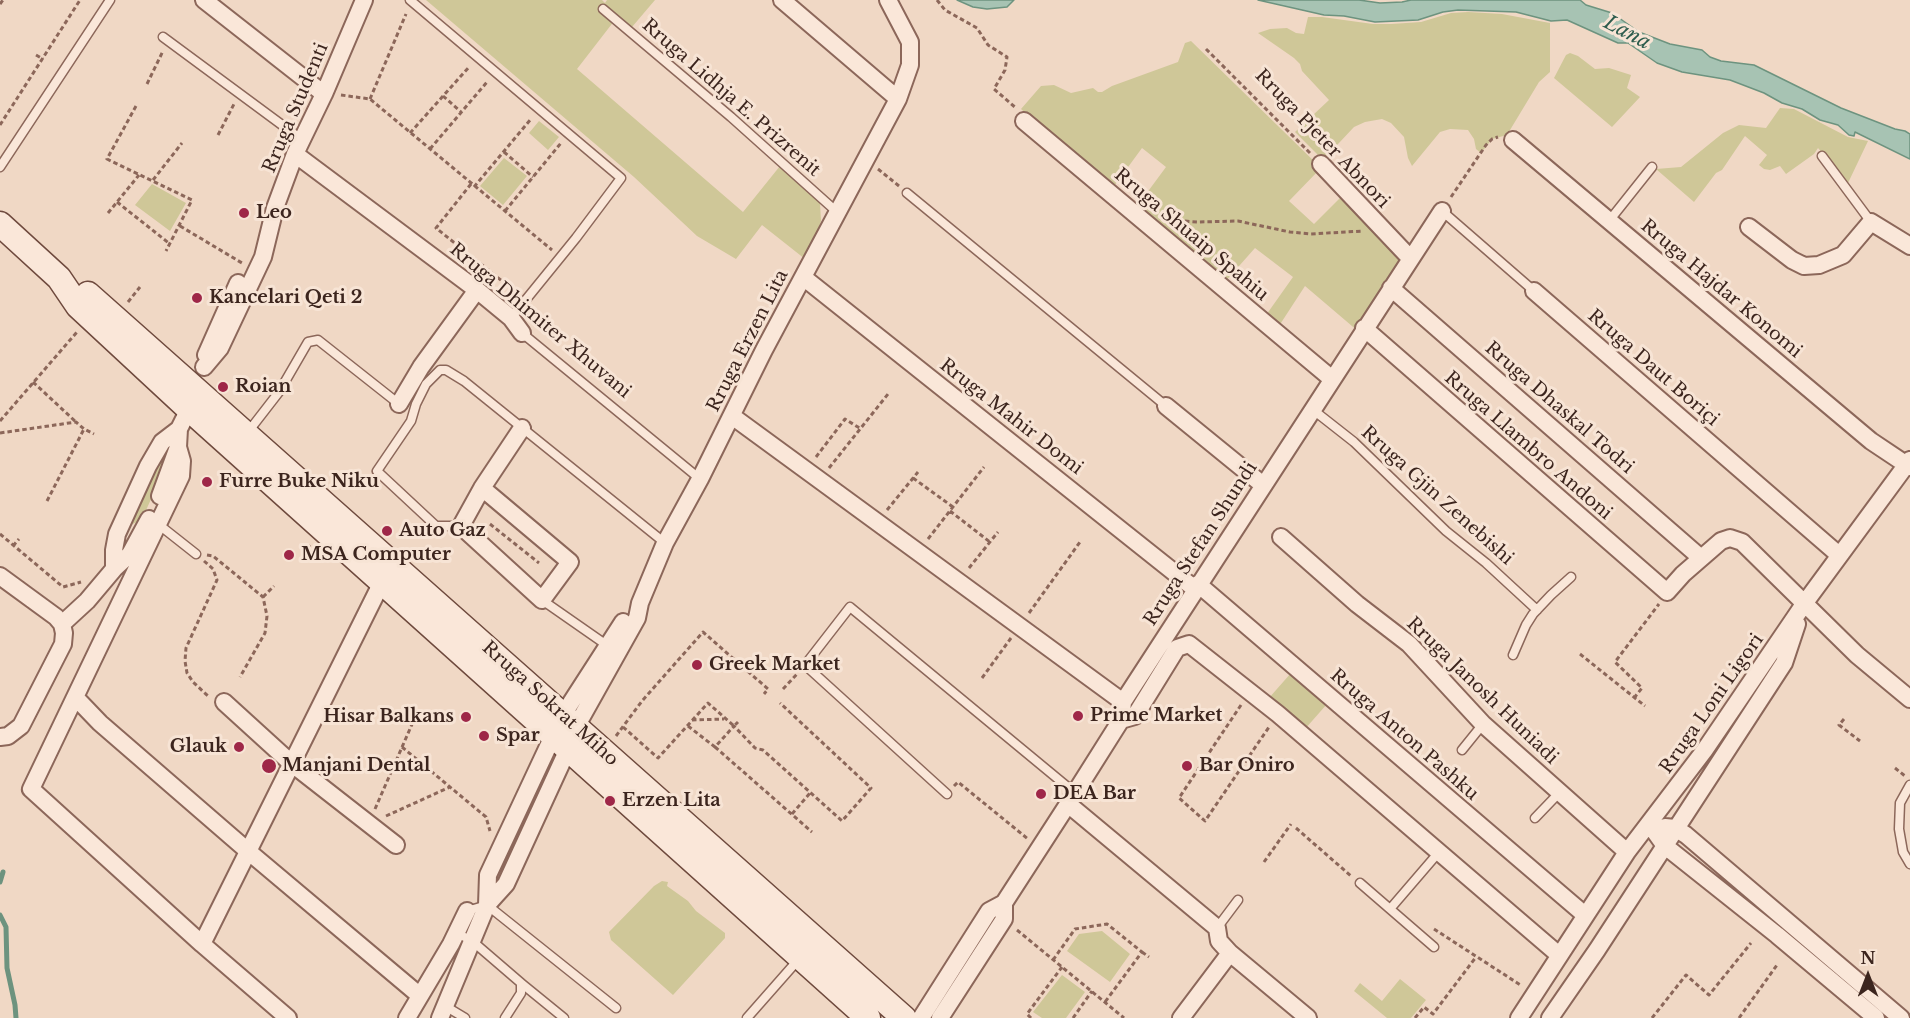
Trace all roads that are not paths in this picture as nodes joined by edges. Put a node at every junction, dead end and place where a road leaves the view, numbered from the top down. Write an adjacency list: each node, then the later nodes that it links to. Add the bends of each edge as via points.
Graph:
1 (110, 0): 16 (lane)
2 (204, 0): 9 (street)
3 (364, 0): 9 (street, Rruga Studenti)
4 (411, 0): 33 (lane, via 621,178)
5 (782, 0): 10 (street)
6 (888, 0): 10 (street, Rruga Erzen Lita, via 910,42 910,66)
7 (603, 9): 20 (lane, Rruga Lidhja E. Prizrenit)
8 (166, 39): 13 (lane, via 239,94)
9 (324, 94): 13 (street, Rruga Studenti)
10 (898, 99): 20 (street, Rruga Erzen Lita)
11 (1024, 121): 37 (street, Rruga Shuaip Spahiu)
12 (1513, 140): 21 (street, Rruga Hajdar Konomi)
13 (298, 146): 25 (street, Rruga Studenti); 31 (street, Rruga Dhimiter Xhuvani)
14 (1822, 156): 22 (lane)
15 (1321, 164): 27 (street, Rruga Pjeter Abnori)
16 (0, 167)
17 (1652, 167): 21 (lane)
18 (907, 193): 39 (lane)
19 (1442, 211): 27 (street, Rruga Stefan Shundi); 32 (lane, Rruga Daut Boriçi)
20 (837, 212): 28 (street, Rruga Erzen Lita)
21 (1609, 221): 46 (street, Rruga Hajdar Konomi, via 1871,441)
22 (1872, 222): 24 (street, via 1843,255 1819,265 1804,266); 26 (street)
23 (0, 224): 29 (main road)
24 (1749, 227)
25 (267, 233): 36 (street, Rruga Studenti, via 252,254 210,342); 36 (street, Rruga Studenti, via 262,257 228,332)
26 (1910, 246)
27 (1410, 258): 30 (street, Rruga Stefan Shundi)
28 (803, 277): 42 (street, Rruga Erzen Lita); 61 (street, Rruga Mahir Domi)
29 (59, 278): 40 (main road, via 78,306); 40 (main road, via 90,295)
30 (1391, 288): 34 (street, Rruga Stefan Shundi); 56 (street, Rruga Dhaskal Todri)
31 (477, 290): 33 (street, Rruga Dhimiter Xhuvani); 38 (street)
32 (1534, 291): 55 (street, Rruga Daut Boriçi)
33 (511, 318): 35 (street, Rruga Dhimiter Xhuvani)
34 (1364, 328): 37 (street, Rruga Stefan Shundi); 56 (street, Rruga Llambro Andoni, via 1667,592)
35 (522, 333): 47 (lane, Rruga Dhimiter Xhuvani)
36 (204, 367): 40 (street)
37 (1332, 380): 41 (street, Rruga Stefan Shundi)
38 (399, 404): 44 (lane, via 318,340 308,342 279,392)
39 (1166, 406): 48 (street)
40 (188, 409): 44 (main road, Rruga Sokrat Miho); 45 (street); 57 (street, via 148,466 117,534); 60 (main road, Rruga Sokrat Miho)
41 (1312, 409): 48 (street, Rruga Stefan Shundi); 65 (lane, Rruga Gjin Zenebishi, via 1354,442 1438,524)
42 (732, 416): 47 (street, Rruga Erzen Lita); 72 (street)
43 (522, 428): 49 (street); 51 (lane, via 447,370 440,370 426,384 411,421 377,471 436,526); 53 (lane)
44 (246, 434): 75 (main road, Rruga Sokrat Miho)
45 (178, 447): 50 (street, via 181,476); 57 (street, via 154,510 130,554)
46 (1909, 464): 55 (street, Rruga Loni Ligori)
47 (700, 479): 53 (street, Rruga Erzen Lita)
48 (1263, 485): 61 (street, Rruga Stefan Shundi)
49 (482, 488): 51 (street); 62 (street, via 570,562)
50 (158, 524): 54 (lane); 69 (street)
51 (461, 526): 62 (street)
52 (1281, 537): 74 (street, Rruga Janosh Huniadi, via 1409,644)
53 (665, 543): 63 (street, Rruga Erzen Lita)
54 (196, 554)
55 (1839, 555): 64 (street, Rruga Loni Ligori)
56 (1701, 558): 64 (street, via 1722,541 1730,538 1742,542)
57 (109, 575): 66 (street)
58 (0, 576): 66 (street)
59 (1571, 576): 65 (lane)
60 (382, 582): 75 (main road, Rruga Sokrat Miho); 78 (street)
61 (1197, 586): 72 (street, Rruga Stefan Shundi); 98 (street, Rruga Anton Pashku)
62 (542, 600): 67 (lane)
63 (640, 603): 67 (street, Rruga Erzen Lita); 75 (street, Rruga Erzen Lita, via 637,618)
64 (1804, 604): 70 (street); 84 (street, Rruga Loni Ligori); 85 (street, Rruga Loni Ligori, via 1784,663)
65 (1537, 610): 68 (lane)
66 (62, 624): 76 (street, via 63,644 21,726)
67 (608, 646): 75 (street, Rruga Erzen Lita)
68 (1513, 655)
69 (76, 698): 88 (street); 101 (street, via 31,789)
70 (1910, 699)
71 (224, 702): 78 (street)
72 (1123, 702): 73 (street, Rruga Stefan Shundi)
73 (1121, 720): 82 (street, Rruga Stefan Shundi); 89 (street, via 1135,716 1178,648 1189,644 1278,714)
74 (1483, 724): 77 (lane); 80 (street, Rruga Janosh Huniadi)
75 (565, 732): 94 (street, via 488,875); 105 (main road, Rruga Sokrat Miho); 118 (main road, Rruga Sokrat Miho)
76 (0, 737)
77 (1462, 750)
78 (291, 764): 86 (street); 88 (street)
79 (1910, 785): 91 (lane, via 1900,803 1899,829 1903,852)
80 (1560, 792): 83 (lane); 90 (street, Rruga Janosh Huniadi)
81 (947, 794): 82 (lane, via 805,665 850,608)
82 (1071, 799): 97 (street, Rruga Stefan Shundi); 99 (street)
83 (1534, 818)
84 (1650, 825): 85 (street); 87 (street); 90 (street, Rruga Loni Ligori)
85 (1675, 828): 87 (street, Rruga Loni Ligori); 125 (street)
86 (396, 846)
87 (1665, 846): 110 (street); 124 (street, Rruga Loni Ligori)
88 (249, 852): 101 (street); 107 (street)
89 (1439, 852): 95 (lane); 104 (street)
90 (1628, 852): 98 (street, Rruga Loni Ligori)
91 (1910, 864)
92 (1360, 883): 95 (lane)
93 (1238, 900): 99 (lane)
94 (487, 904): 96 (lane); 100 (street); 108 (lane)
95 (1390, 909): 102 (lane)
96 (467, 911): 100 (street)
97 (1004, 911): 119 (street, Rruga Stefan Shundi, via 989,911); 120 (street, Rruga Stefan Shundi)
98 (1585, 915): 104 (street, Rruga Loni Ligori)
99 (1217, 928): 103 (street, via 1219,941)
100 (464, 937): 106 (lane); 107 (street); 109 (street)
101 (202, 944): 111 (street)
102 (1434, 947)
103 (1230, 953): 121 (street); 122 (street)
104 (1559, 955): 123 (street, Rruga Loni Ligori)
105 (800, 957): 116 (lane); 117 (main road, Rruga Sokrat Miho)
106 (521, 982): 114 (lane, via 521,993); 115 (lane)
107 (420, 995): 112 (street)
108 (616, 1008)
109 (443, 1012): 113 (lane)
110 (1865, 1014)
111 (288, 1018)
112 (406, 1018)
113 (465, 1018)
114 (505, 1018)
115 (564, 1018)
116 (747, 1018)
117 (868, 1018)
118 (904, 1018)
119 (921, 1018)
120 (940, 1018)
121 (1181, 1018)
122 (1308, 1018)
123 (1519, 1018)
124 (1550, 1018)
125 (1901, 1018)

